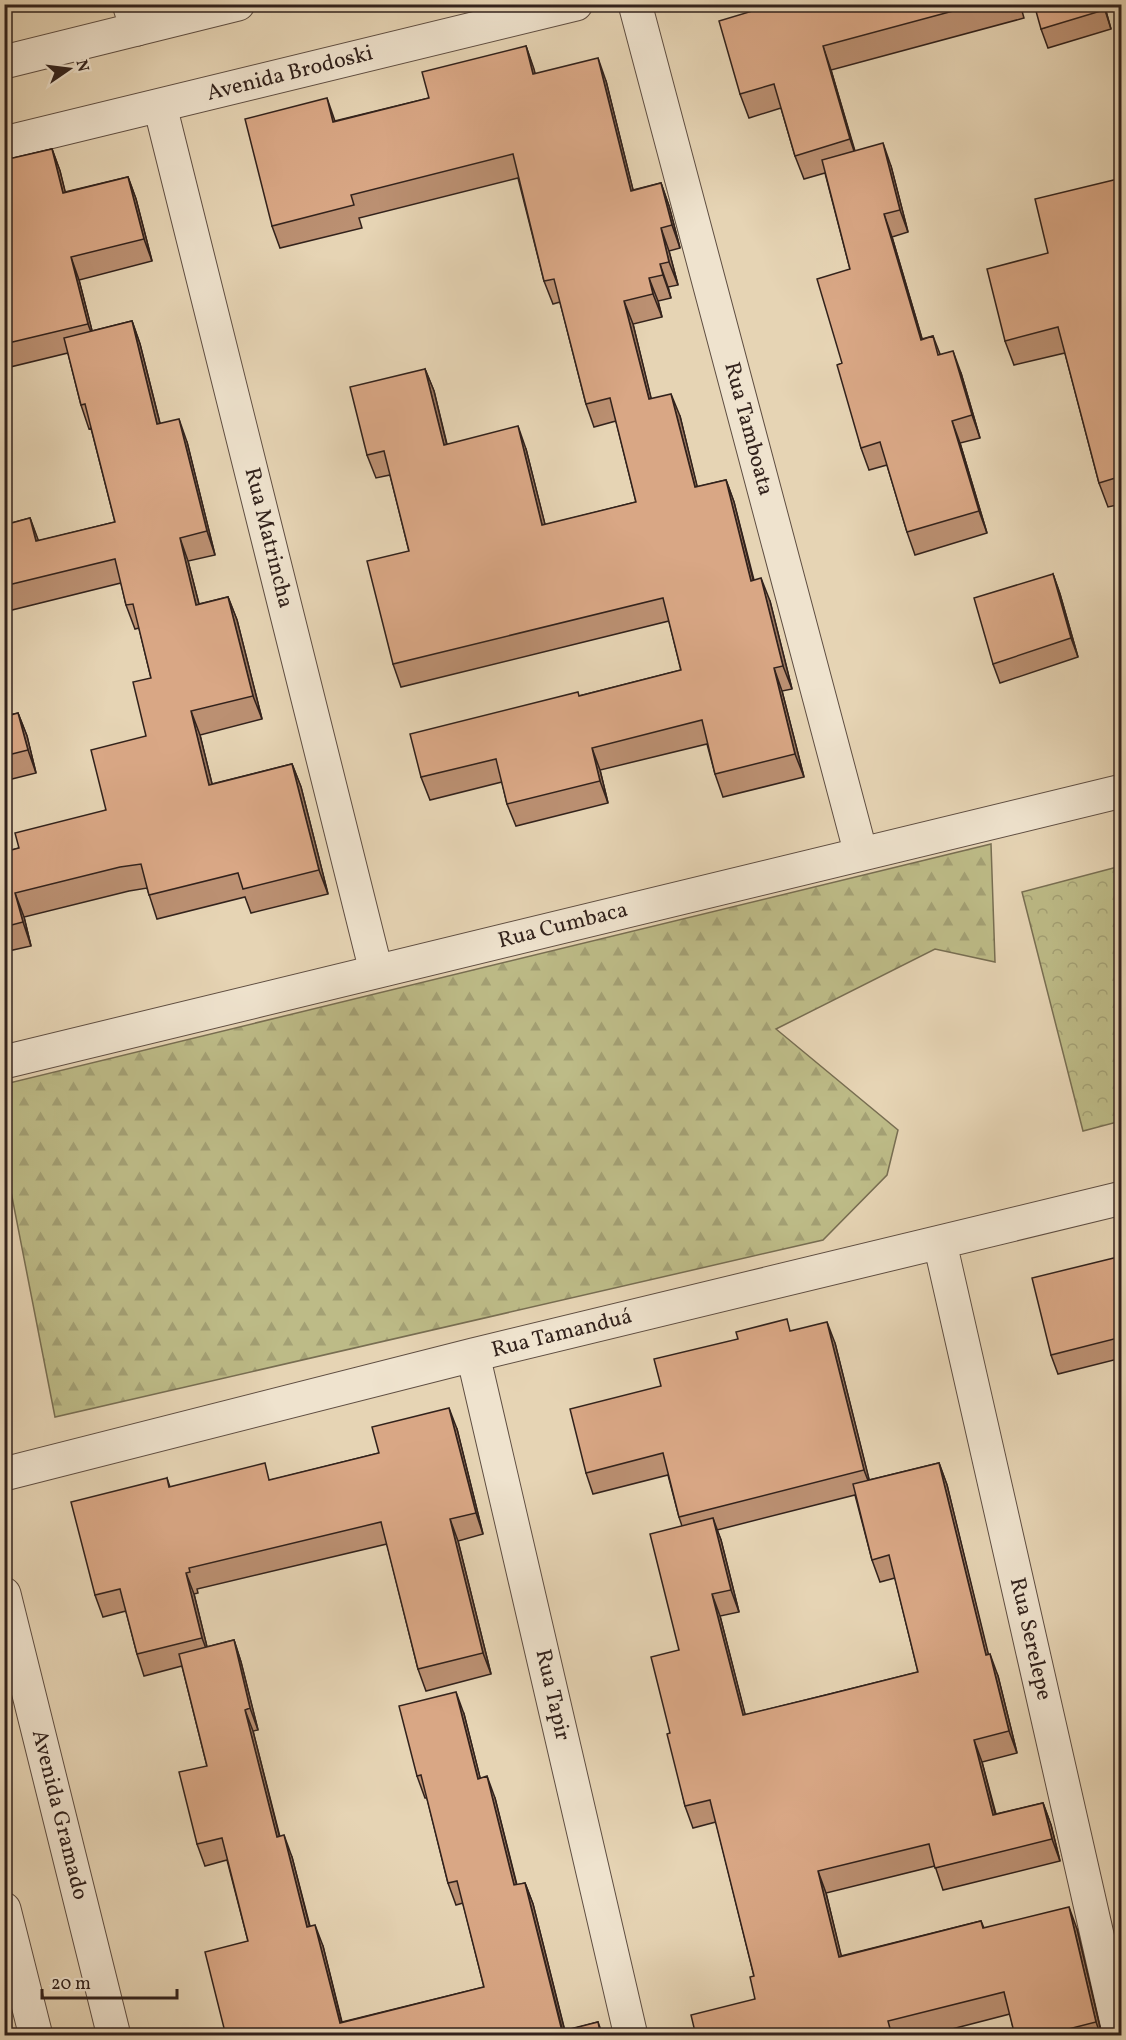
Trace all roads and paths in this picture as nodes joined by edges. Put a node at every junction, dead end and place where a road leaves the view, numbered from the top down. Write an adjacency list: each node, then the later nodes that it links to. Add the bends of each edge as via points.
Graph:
1 (238, 4): 4 (street)
2 (576, 4): 6 (street, Avenida Brodoski)
3 (635, 4): 9 (street, Rua Tamboata)
4 (133, 17): 5 (street)
5 (4, 62)
6 (160, 106): 7 (street, Avenida Brodoski); 10 (street, Rua Matrincha)
7 (4, 143)
8 (1122, 791): 9 (street, Rua Cumbaca)
9 (861, 854): 10 (street, Rua Cumbaca)
10 (376, 971): 11 (street, Rua Cumbaca)
11 (4, 1062)
12 (1122, 1198): 13 (street, Rua Tamanduá)
13 (940, 1243): 14 (street, Rua Tamanduá); 21 (street, Rua Serelepe)
14 (473, 1355): 15 (street, Rua Tamanduá); 20 (street, Rua Tapir)
15 (4, 1474)
16 (4, 1593): 19 (street, Avenida Gramado)
17 (4, 1909): 18 (street)
18 (36, 2036)
19 (114, 2036)
20 (631, 2036)
21 (1120, 2036)

